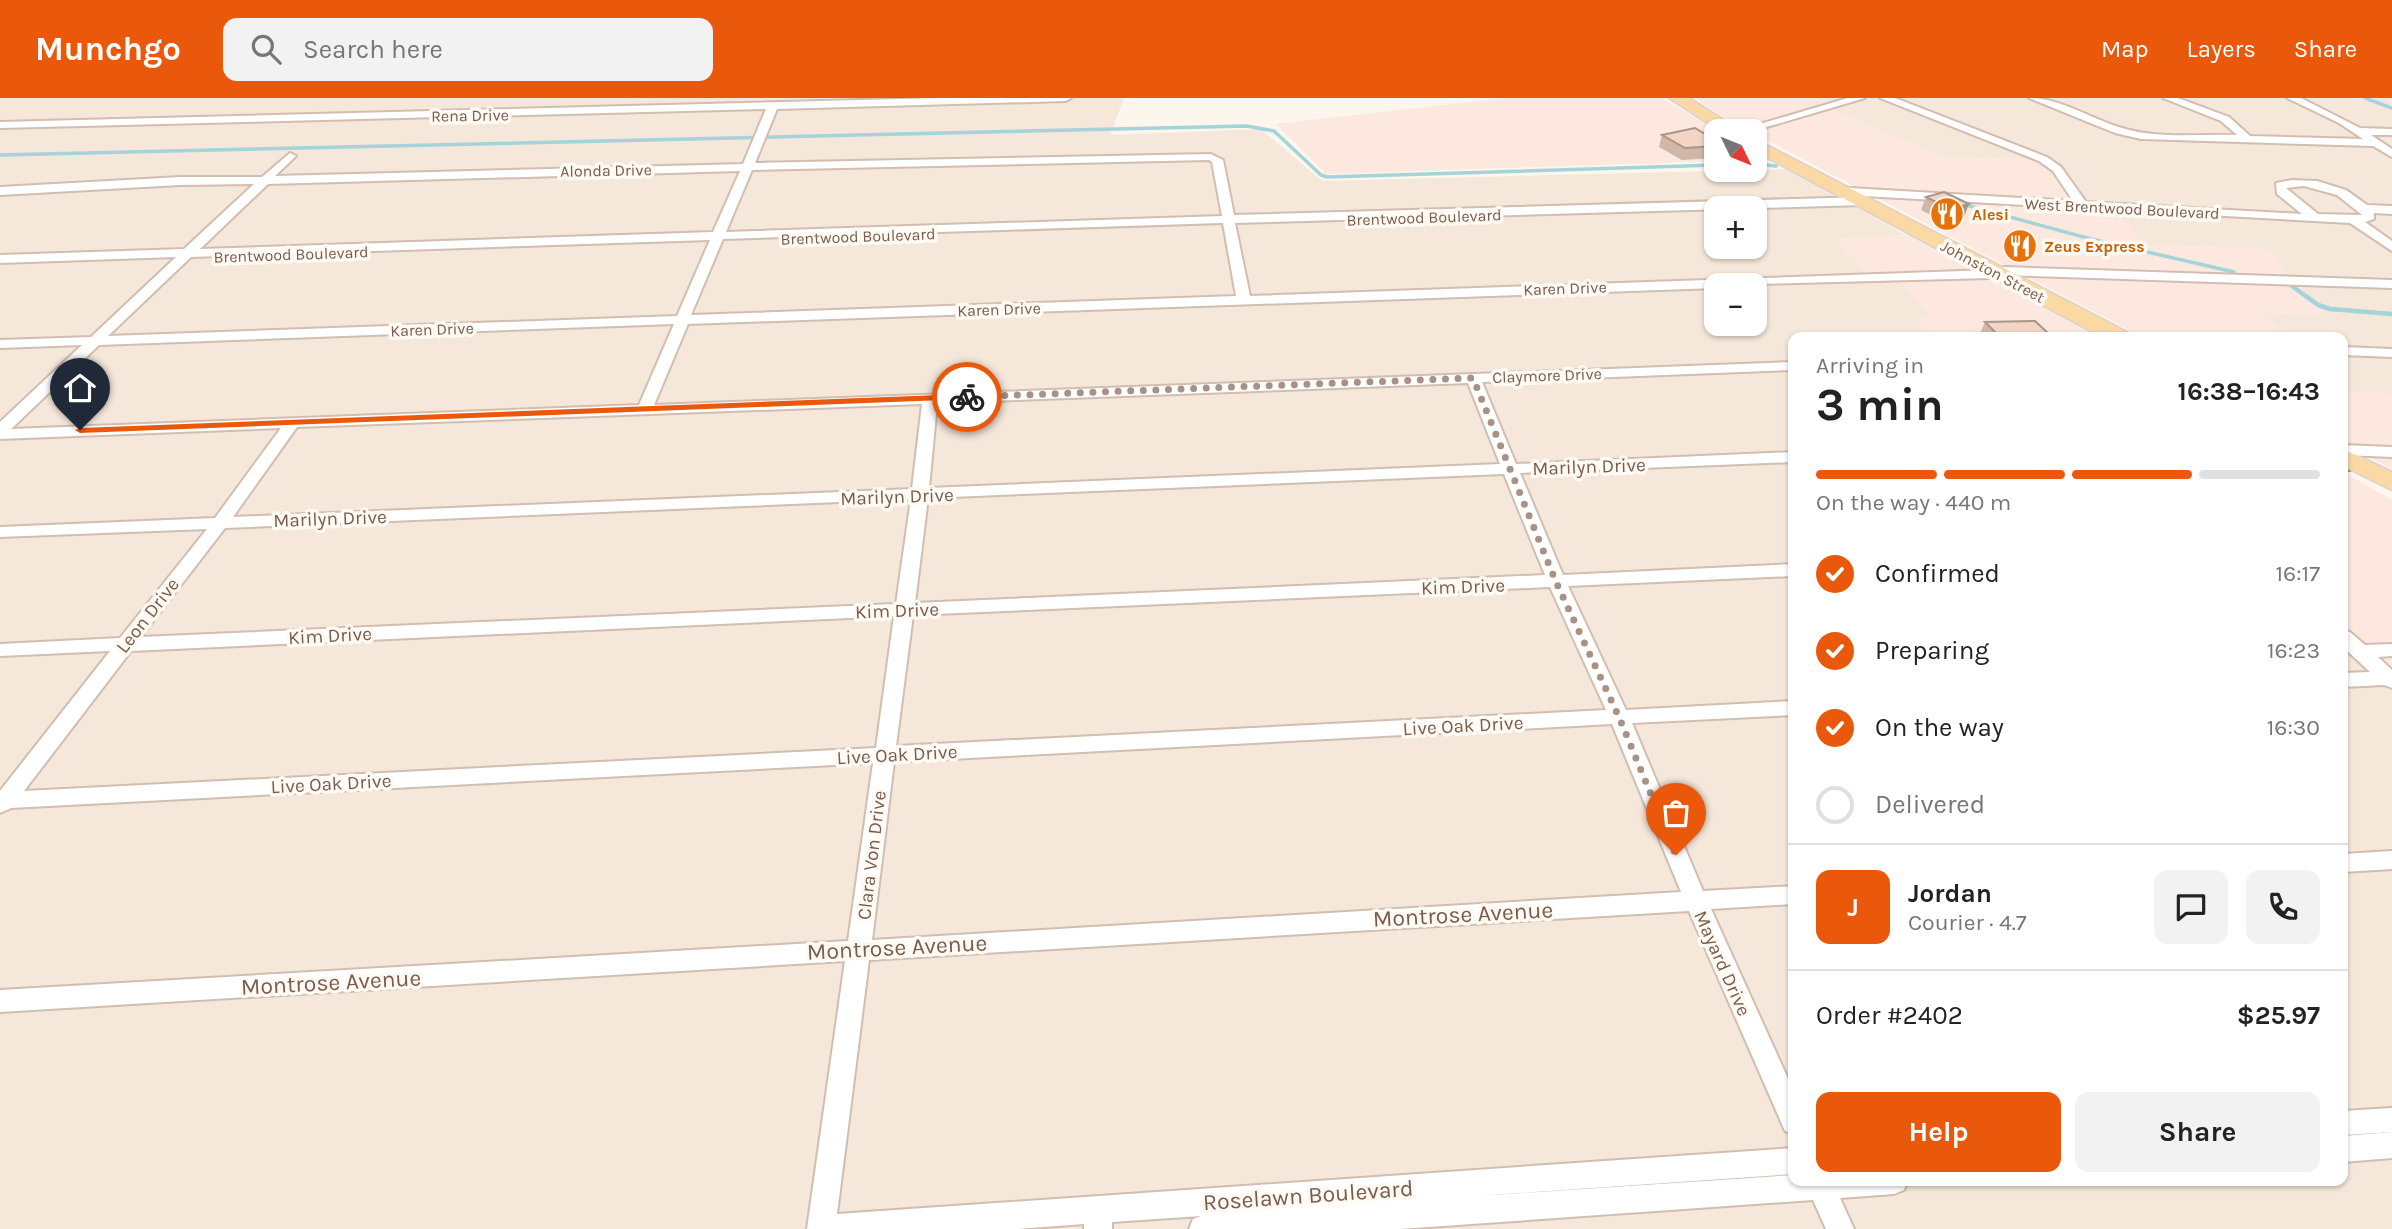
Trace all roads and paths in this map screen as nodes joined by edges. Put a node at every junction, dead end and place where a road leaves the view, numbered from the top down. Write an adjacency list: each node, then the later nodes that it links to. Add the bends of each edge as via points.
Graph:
1 (1066, 98): 8 (street, Rena Drive)
2 (1677, 98): 9 (main road)
3 (1860, 98): 10 (street)
4 (1885, 98): 23 (street, via 2043,159 2057,169)
5 (2034, 98): 14 (street, via 2134,135)
6 (2168, 98): 14 (street, via 2225,119)
7 (2292, 98): 12 (street)
8 (773, 106): 11 (street, Rena Drive); 19 (street)
9 (1712, 119)
10 (1768, 124)
11 (0, 125)
12 (2358, 131): 13 (street); 15 (street)
13 (2392, 132)
14 (2248, 139): 15 (street)
15 (2377, 143): 17 (street)
16 (1768, 151): 22 (main road, Johnston Street)
17 (2392, 153)
18 (290, 156): 20 (street)
19 (746, 168): 20 (street, Alonda Drive); 28 (street, Alonda Drive, via 1213,158); 29 (street)
20 (262, 179): 21 (street, Alonda Drive); 31 (street)
21 (0, 191)
22 (1854, 197): 23 (street, West Brentwood Boulevard); 28 (street, Brentwood Boulevard, via 1640,211); 33 (main road, Johnston Street)
23 (2083, 206): 26 (street, West Brentwood Boulevard)
24 (2365, 209): 25 (street); 26 (street, via 2334,188 2280,186); 27 (street, via 2369,218)
25 (2392, 210)
26 (2315, 218): 27 (street, West Brentwood Boulevard)
27 (2352, 219): 30 (street)
28 (1228, 221): 29 (street, Brentwood Boulevard); 35 (street)
29 (718, 238): 31 (street, Brentwood Boulevard); 36 (street)
30 (2392, 247)
31 (183, 255): 32 (street, Brentwood Boulevard); 38 (street)
32 (0, 261)
33 (1997, 272): 34 (street, Karen Drive); 35 (street, Karen Drive); 37 (main road, Johnston Street)
34 (2392, 284)
35 (1244, 301): 36 (street, Karen Drive)
36 (683, 320): 38 (street, Karen Drive); 45 (street)
37 (2110, 332)
38 (92, 341): 39 (street, Karen Drive); 47 (street)
39 (0, 344)
40 (2348, 351): 41 (street)
41 (2392, 353)
42 (1788, 366): 43 (street, Claymore Drive)
43 (1473, 378): 44 (street, Claymore Drive); 52 (street, Mayard Drive)
44 (930, 398): 45 (street, Claymore Drive); 54 (street, Clara Von Drive)
45 (645, 410): 46 (street, Claymore Drive)
46 (293, 422): 47 (street, Claymore Drive); 55 (street, Leon Drive)
47 (0, 432)
48 (2348, 450): 49 (street)
49 (2392, 452)
50 (1788, 457): 52 (street, Marilyn Drive)
51 (2348, 459): 53 (main road)
52 (1511, 469): 54 (street, Marilyn Drive); 58 (street, Mayard Drive)
53 (2392, 482)
54 (920, 495): 55 (street, Marilyn Drive); 59 (street, Clara Von Drive)
55 (220, 523): 56 (street, Marilyn Drive); 61 (street, Leon Drive)
56 (0, 532)
57 (1788, 570): 58 (street, Kim Drive)
58 (1556, 582): 59 (street, Kim Drive); 68 (street, Mayard Drive)
59 (904, 610): 61 (street, Kim Drive); 69 (street, Clara Von Drive)
60 (2348, 640): 64 (street)
61 (123, 645): 62 (street, Kim Drive); 70 (street, Leon Drive)
62 (0, 650)
63 (2392, 650): 64 (street)
64 (2361, 652): 65 (street)
65 (2390, 679): 66 (street)
66 (2348, 680)
67 (1788, 708): 68 (street, Live Oak Drive)
68 (1619, 717): 69 (street, Live Oak Drive); 74 (street, Mayard Drive)
69 (883, 755): 70 (street, Live Oak Drive); 75 (street, Clara Von Drive)
70 (2, 802)
71 (2392, 860): 72 (street)
72 (2348, 863)
73 (1788, 895): 74 (street, Montrose Avenue)
74 (1696, 901): 75 (street, Montrose Avenue); 77 (street, Mayard Drive)
75 (859, 949): 76 (street, Montrose Avenue); 89 (street, Clara Von Drive)
76 (0, 1001)
77 (1788, 1108)
78 (2392, 1120): 79 (street)
79 (2348, 1123)
80 (2392, 1145): 81 (street)
81 (2348, 1149)
82 (1788, 1161): 83 (street, Roselawn Boulevard)
83 (1561, 1177): 86 (street); 87 (street, Roselawn Boulevard)
84 (1796, 1186): 86 (street, Roselawn Boulevard)
85 (1822, 1186): 91 (street)
86 (1568, 1204): 87 (street, Roselawn Boulevard)
87 (1328, 1207): 88 (street, Roselawn Boulevard); 90 (street, Roselawn Boulevard)
88 (1098, 1219): 89 (street, Roselawn Boulevard)
89 (822, 1229)
90 (1202, 1229)
91 (1840, 1229)

